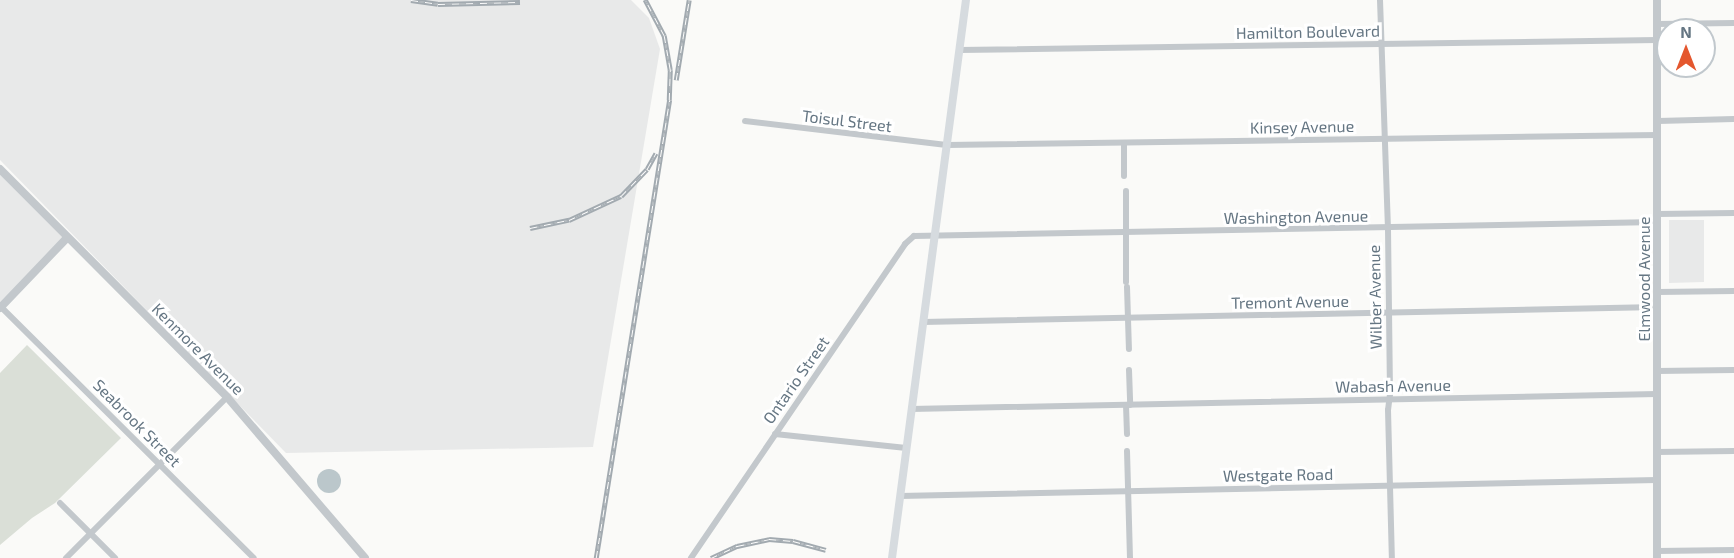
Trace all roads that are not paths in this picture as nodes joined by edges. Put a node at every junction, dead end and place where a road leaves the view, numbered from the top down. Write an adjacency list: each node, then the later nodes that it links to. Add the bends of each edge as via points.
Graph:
1 (966, 0): 9 (main road)
2 (1380, 0): 8 (street, Wilber Avenue)
3 (1657, 0): 4 (street, Elmwood Avenue)
4 (1657, 18)
5 (1716, 22): 6 (street)
6 (1734, 22)
7 (1656, 40): 8 (street, Hamilton Boulevard)
8 (1382, 44): 9 (street, Hamilton Boulevard); 15 (street, Wilber Avenue)
9 (959, 50): 17 (main road)
10 (1657, 78): 12 (street, Elmwood Avenue)
11 (1734, 119): 12 (street)
12 (1658, 121): 14 (street, Elmwood Avenue)
13 (745, 122): 17 (street, Toisul Street)
14 (1658, 135): 15 (street, Kinsey Avenue); 22 (street, Elmwood Avenue)
15 (1385, 140): 16 (street, Kinsey Avenue); 23 (street, Wilber Avenue)
16 (1124, 143): 17 (street, Kinsey Avenue); 19 (street)
17 (947, 145): 25 (main road)
18 (0, 169): 26 (street, Kenmore Avenue)
19 (1124, 176)
20 (1126, 191): 24 (street)
21 (1734, 213): 22 (street, Washington Avenue)
22 (1658, 218): 23 (street, Washington Avenue); 28 (street, Elmwood Avenue)
23 (1388, 229): 24 (street, Washington Avenue); 31 (street, Wilber Avenue)
24 (1127, 233): 25 (street, Washington Avenue); 32 (street)
25 (934, 237): 33 (main road); 43 (street, Ontario Street, via 914,236 905,244)
26 (67, 238): 29 (street); 39 (street, Kenmore Avenue)
27 (1734, 291): 28 (street)
28 (1658, 292): 30 (street, Elmwood Avenue)
29 (0, 307): 49 (street, Seabrook Street)
30 (1658, 307): 31 (street, Tremont Avenue); 37 (street, Elmwood Avenue)
31 (1389, 314): 32 (street, Tremont Avenue); 40 (street, Wilber Avenue)
32 (1128, 319): 33 (street, Tremont Avenue); 34 (street)
33 (923, 322): 42 (main road)
34 (1129, 349)
35 (1129, 370): 41 (street)
36 (1734, 370): 37 (street)
37 (1657, 371): 38 (street, Elmwood Avenue)
38 (1657, 394): 40 (street, Wabash Avenue); 48 (street, Elmwood Avenue)
39 (227, 397): 49 (street); 61 (street, Kenmore Avenue)
40 (1389, 400): 41 (street, Wabash Avenue); 51 (street, Wilber Avenue)
41 (1128, 405): 42 (street, Wabash Avenue); 44 (street)
42 (911, 409): 45 (main road)
43 (775, 434): 45 (street); 62 (street, Ontario Street)
44 (1127, 434)
45 (906, 448): 53 (main road)
46 (1127, 451): 52 (street)
47 (1734, 451): 48 (street)
48 (1657, 452): 50 (street, Elmwood Avenue)
49 (160, 465): 55 (street); 60 (street, Seabrook Street)
50 (1657, 480): 51 (street, Westgate Road); 57 (street, Elmwood Avenue)
51 (1390, 486): 52 (street, Westgate Road); 65 (street, Wilber Avenue)
52 (1128, 492): 53 (street, Westgate Road); 64 (street)
53 (900, 496): 63 (main road)
54 (60, 503): 55 (street)
55 (91, 533): 58 (street); 59 (street)
56 (1734, 550): 57 (street)
57 (1657, 555)
58 (66, 558)
59 (115, 558)
60 (254, 558)
61 (365, 558)
62 (690, 558)
63 (892, 558)
64 (1130, 558)
65 (1392, 558)

